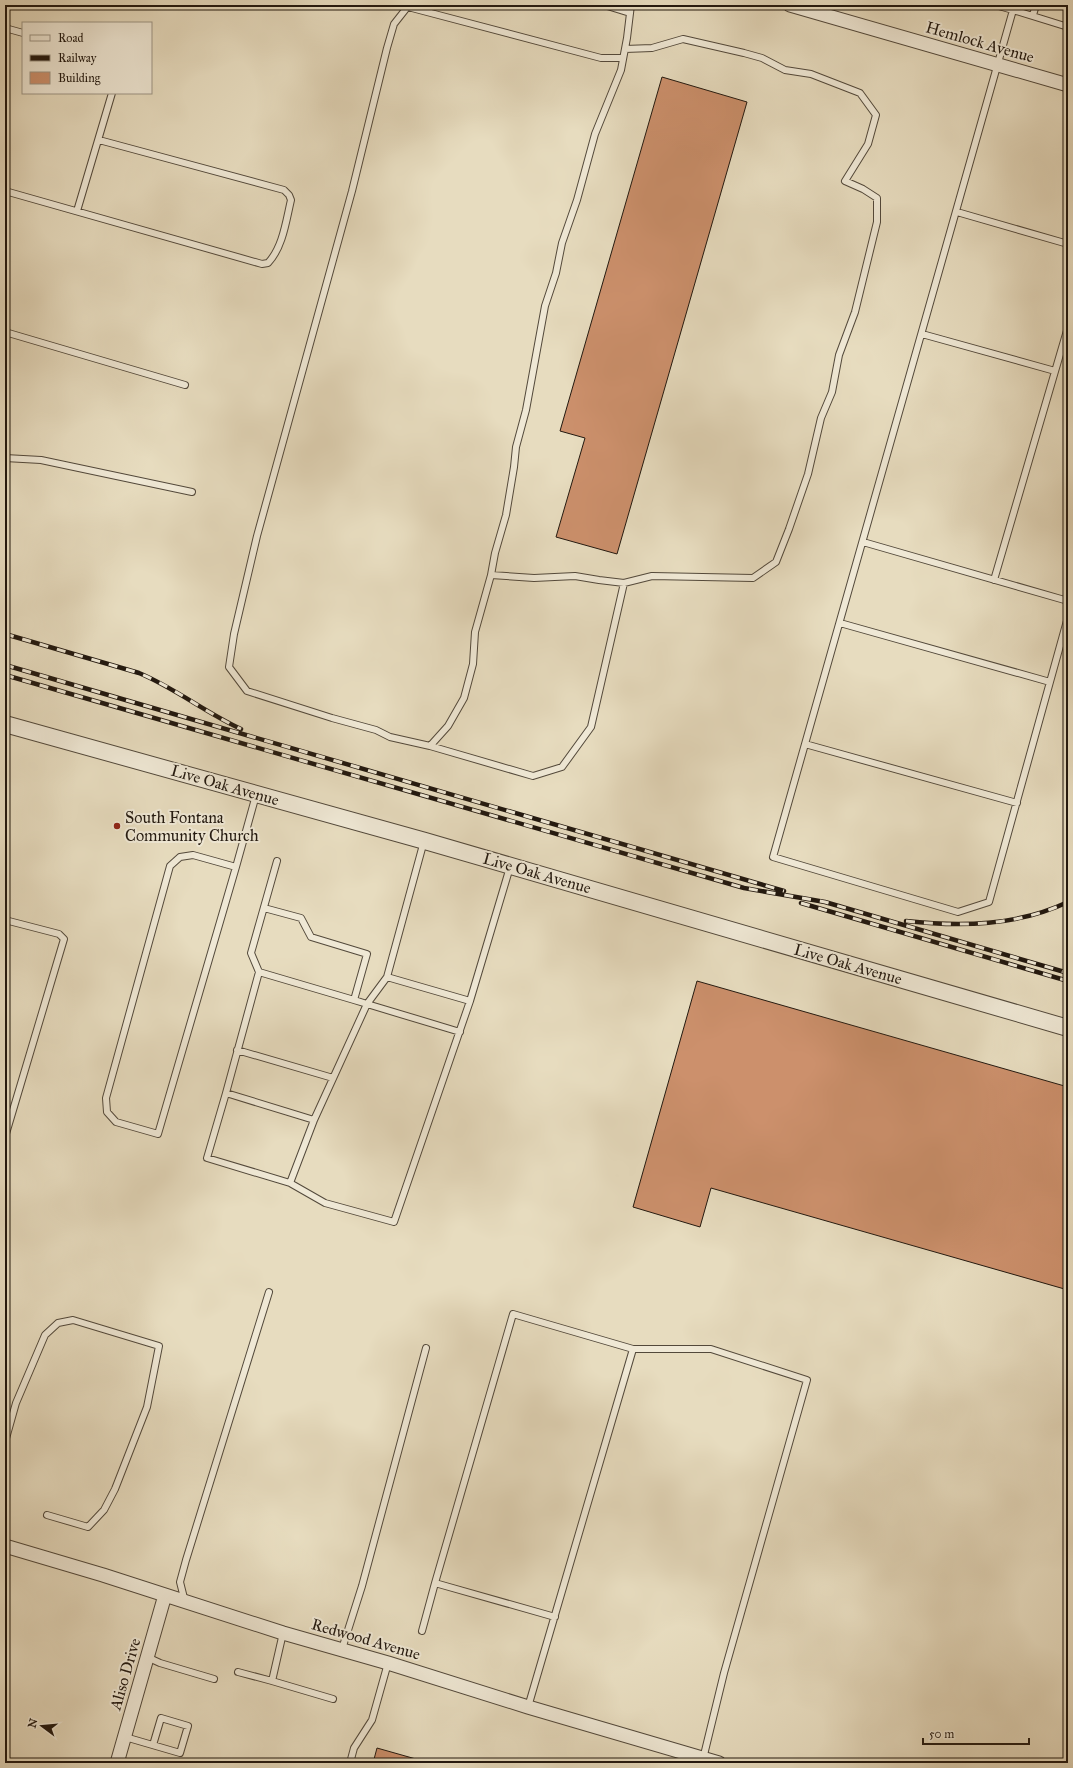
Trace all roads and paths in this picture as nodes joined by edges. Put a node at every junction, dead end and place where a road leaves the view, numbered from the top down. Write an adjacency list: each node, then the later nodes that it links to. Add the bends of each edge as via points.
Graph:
1 (604, 5): 8 (lane)
2 (630, 5): 8 (lane)
3 (790, 5): 15 (street, Hemlock Avenue)
4 (995, 5): 7 (lane)
5 (1036, 5): 9 (lane)
6 (408, 6): 14 (lane, via 601,58); 40 (lane, via 394,24 387,48 352,192 255,544 229,666 247,691 376,730 390,737)
7 (1013, 10): 9 (lane); 15 (lane)
8 (630, 13): 13 (lane)
9 (1033, 15): 10 (lane)
10 (1068, 27)
11 (5, 28): 12 (lane)
12 (22, 33)
13 (625, 49): 14 (lane); 33 (lane, via 652,48 683,39 762,58 785,70 811,74 860,93 876,116 868,144 845,181 877,198 877,222 855,312 839,355 832,392 821,418 808,474 776,562 753,578 652,576)
14 (623, 58): 31 (lane, via 614,90 595,134 545,306 526,410 516,447 506,515)
15 (998, 65): 16 (street, Hemlock Avenue); 21 (lane)
16 (1068, 85)
17 (112, 94): 18 (lane)
18 (98, 140): 20 (lane); 20 (lane, via 284,190 291,200 280,242 273,259 262,264)
19 (5, 190): 20 (lane)
20 (77, 211)
21 (957, 212): 22 (lane); 25 (lane)
22 (1068, 244)
23 (1068, 327): 26 (lane)
24 (5, 332): 27 (lane)
25 (922, 334): 26 (lane); 30 (lane)
26 (1055, 371): 32 (lane)
27 (185, 385)
28 (5, 458): 29 (lane, via 41,460)
29 (192, 492)
30 (863, 542): 32 (lane); 36 (lane)
31 (491, 575): 33 (lane, via 534,578 575,576); 40 (lane, via 475,632 473,664 464,698 448,726)
32 (994, 580): 34 (lane)
33 (624, 582): 40 (lane, via 591,727 562,768 533,776)
34 (1068, 601)
35 (1068, 618): 37 (lane)
36 (840, 623): 37 (lane); 39 (lane)
37 (1050, 682): 42 (lane)
38 (5, 724): 41 (street, Live Oak Avenue)
39 (806, 744): 42 (lane); 42 (lane, via 773,857 958,912 989,902)
40 (430, 746)
41 (256, 794): 43 (street, Live Oak Avenue); 46 (lane)
42 (1017, 803)
43 (424, 841): 45 (street, Live Oak Avenue); 50 (lane)
44 (277, 861): 47 (lane)
45 (511, 866): 52 (lane); 54 (street, Live Oak Avenue)
46 (236, 867): 46 (lane, via 193,855 180,857 170,866 106,1098 107,1112 116,1122 158,1134)
47 (264, 908): 49 (lane, via 251,953); 51 (lane, via 301,918 311,937 367,954)
48 (5, 920): 60 (lane, via 59,934 64,940)
49 (259, 972): 51 (lane); 56 (lane)
50 (387, 977): 52 (lane); 53 (lane)
51 (354, 1000): 53 (lane)
52 (470, 1001): 55 (lane)
53 (367, 1004): 55 (lane); 57 (lane)
54 (1068, 1028)
55 (460, 1032): 61 (lane, via 394,1222 325,1203)
56 (237, 1050): 57 (lane); 58 (lane)
57 (333, 1078): 59 (lane)
58 (226, 1093): 59 (lane); 61 (lane, via 207,1158)
59 (314, 1120): 61 (lane)
60 (5, 1137)
61 (290, 1183)
62 (269, 1292): 70 (lane, via 180,1582)
63 (426, 1348): 74 (lane, via 362,1586)
64 (633, 1349): 68 (lane, via 513,1314); 71 (lane); 84 (lane, via 712,1349 807,1380 724,1674)
65 (5, 1442): 66 (lane, via 16,1403 45,1335 58,1323 73,1320 159,1346 147,1407 115,1489 104,1510 88,1527)
66 (47, 1515)
67 (5, 1546): 69 (street, Redwood Avenue)
68 (435, 1583): 71 (lane); 72 (lane)
69 (165, 1595): 70 (street, Redwood Avenue); 75 (street, Aliso Drive)
70 (185, 1602): 73 (street, Redwood Avenue)
71 (555, 1617): 81 (lane)
72 (422, 1631)
73 (283, 1633): 74 (street, Redwood Avenue); 79 (lane)
74 (342, 1649): 76 (street, Redwood Avenue)
75 (147, 1657): 78 (lane, via 160,1664); 82 (street, Aliso Drive)
76 (388, 1663): 81 (street, Redwood Avenue); 86 (lane, via 372,1720 354,1748)
77 (238, 1672): 79 (lane)
78 (214, 1679)
79 (272, 1681): 80 (lane)
80 (333, 1699)
81 (528, 1708): 84 (street, Redwood Avenue)
82 (124, 1737): 83 (lane); 85 (street, Aliso Drive)
83 (153, 1745): 83 (lane, via 180,1753 188,1726 161,1718)
84 (703, 1759): 87 (street, Redwood Avenue)
85 (122, 1762)
86 (350, 1763)
87 (719, 1763)

